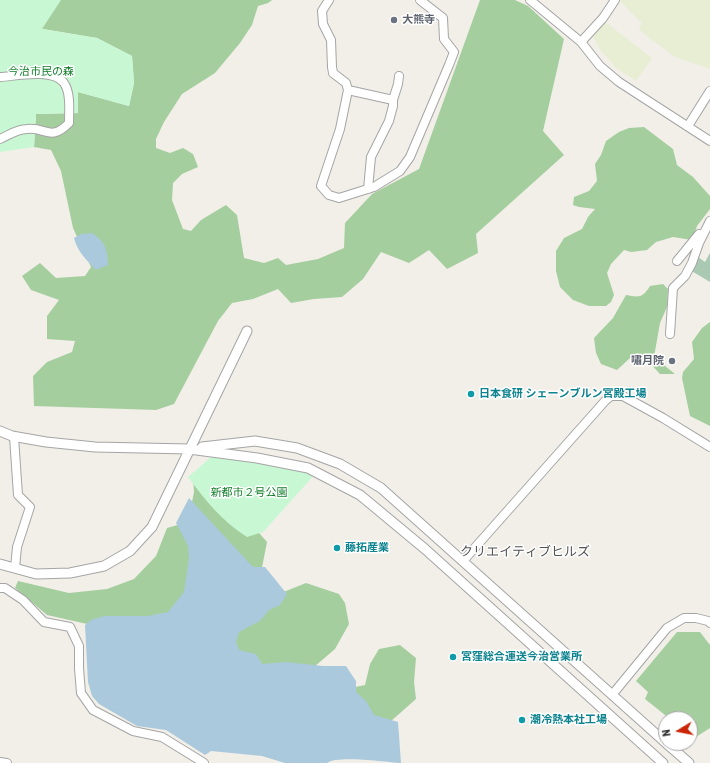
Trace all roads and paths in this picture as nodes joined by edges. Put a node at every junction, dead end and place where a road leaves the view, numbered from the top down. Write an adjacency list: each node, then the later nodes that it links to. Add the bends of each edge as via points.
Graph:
1 (329, 0): 8 (street, via 322,11 323,24 331,40 333,72 346,83)
2 (420, 0): 14 (street, via 443,18 444,39 454,52 410,157 400,171)
3 (530, 0): 5 (street)
4 (615, 0): 5 (street)
5 (581, 42): 11 (street, via 600,66 619,82)
6 (399, 76): 10 (street)
7 (0, 77): 12 (street, via 43,74 56,77 64,83 69,109 69,123 61,131 51,133 28,128 17,130)
8 (348, 90): 10 (street); 14 (street, via 340,129 321,186 329,195 339,198)
9 (710, 91): 11 (street)
10 (393, 100): 14 (street, via 390,121 371,157)
11 (688, 126): 13 (street)
12 (0, 139)
13 (710, 141)
14 (368, 189)
15 (708, 225): 16 (street); 18 (street, via 685,276 673,288)
16 (677, 261)
17 (247, 330): 22 (street)
18 (670, 334)
19 (0, 431): 20 (street)
20 (14, 436): 22 (street, via 95,447); 25 (street, via 18,496 30,507 18,547)
21 (710, 447): 23 (street, via 623,396 611,396)
22 (189, 449): 23 (street, via 255,440 297,448 340,464 381,488); 25 (street, via 152,527 130,551 104,566 70,573 36,574); 34 (street, via 308,468 360,494 425,549)
23 (463, 561): 28 (street)
24 (0, 564): 25 (street)
25 (15, 568)
26 (0, 588): 33 (street, via 5,588 23,600 44,622 70,627 79,646 81,693 93,710 133,731 162,737)
27 (710, 623): 28 (street, via 696,618 684,618 667,628)
28 (612, 695): 29 (street)
29 (658, 736)
30 (675, 751): 35 (street)
31 (0, 762): 32 (street)
32 (8, 763)
33 (204, 763)
34 (663, 763)
35 (689, 763)

